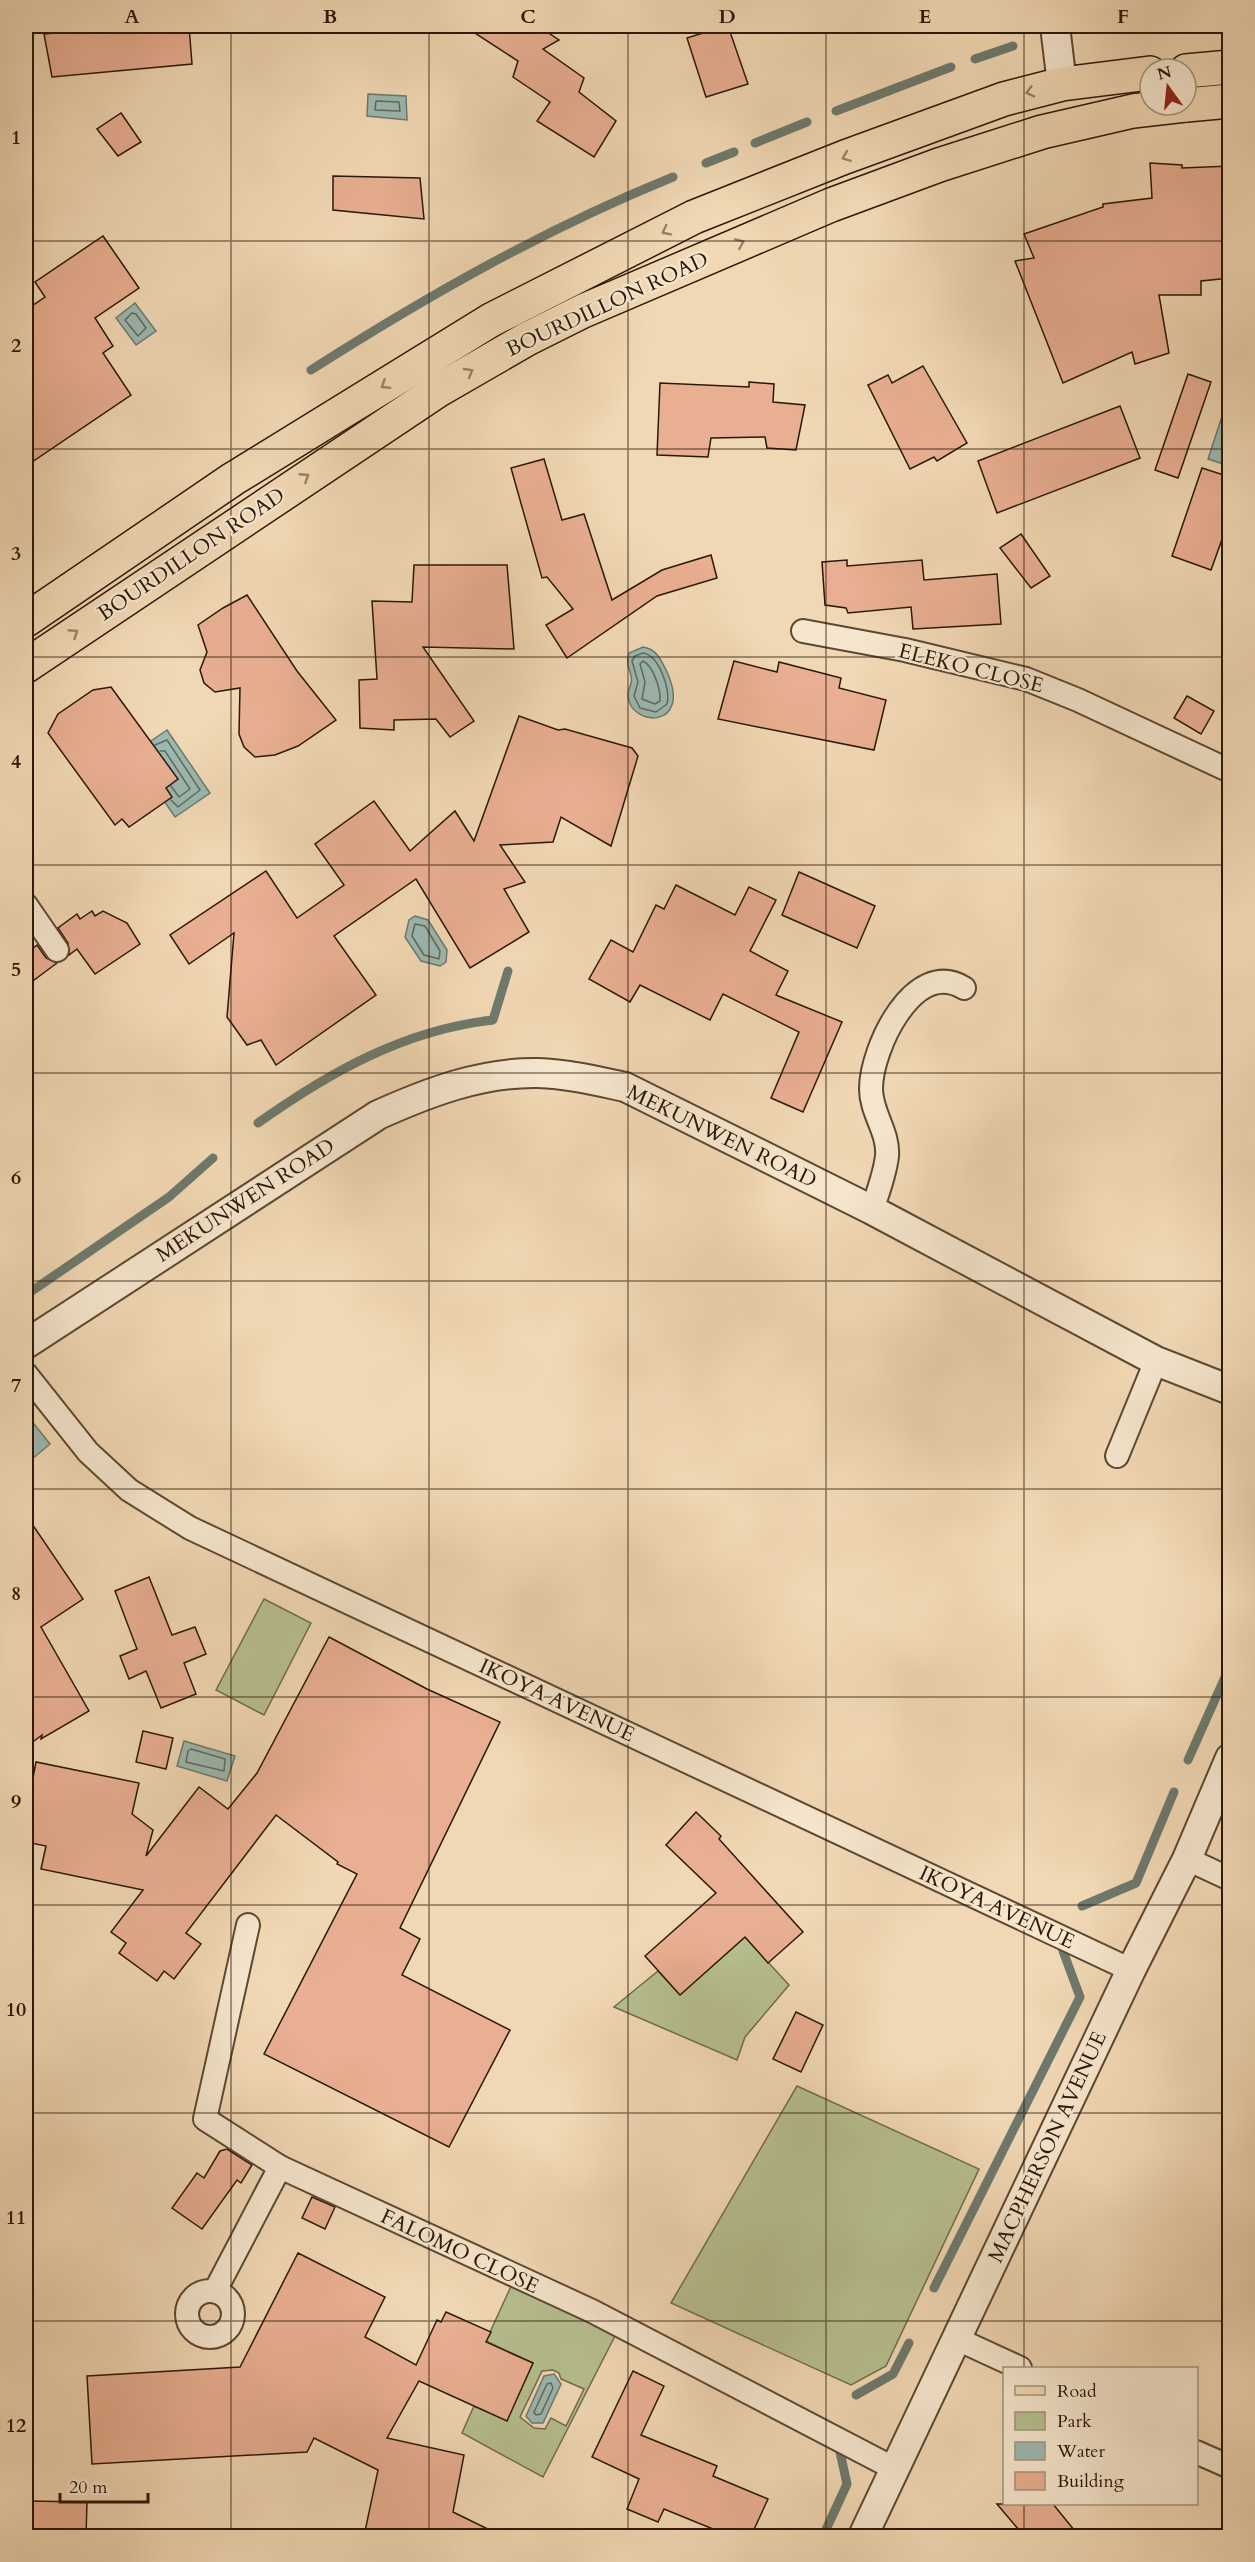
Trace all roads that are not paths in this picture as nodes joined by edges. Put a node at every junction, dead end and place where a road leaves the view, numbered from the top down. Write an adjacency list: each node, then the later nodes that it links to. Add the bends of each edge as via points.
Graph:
1 (1055, 26): 5 (street)
2 (1230, 67): 3 (main road)
3 (1198, 70)
4 (1138, 74): 5 (main road, BOURDILLON ROAD)
5 (1062, 84): 9 (main road, BOURDILLON ROAD, one-way to 9, via 1004,99 705,213 491,320 233,479)
6 (1230, 101): 7 (main road, BOURDILLON ROAD)
7 (1198, 104)
8 (1138, 110): 11 (main road, BOURDILLON ROAD, one-way to 8, via 437,391 583,311 831,205 939,165 1042,132)
9 (26, 620)
10 (803, 631): 12 (street, ELEKO CLOSE, via 1026,679)
11 (26, 666)
12 (1230, 771)
13 (26, 905): 14 (street)
14 (57, 950)
15 (964, 988): 16 (street, via 953,981 940,980 923,986 884,1034 872,1073 871,1091 887,1156)
16 (872, 1209): 17 (street, MEKUNWEN ROAD, via 625,1087 537,1073 469,1081 422,1095 378,1115); 18 (street, MEKUNWEN ROAD)
17 (26, 1344)
18 (1156, 1361): 20 (street, MEKUNWEN ROAD); 21 (street)
19 (26, 1374): 26 (street, IKOYA AVENUE, via 96,1459 129,1490 190,1528)
20 (1230, 1390)
21 (1117, 1456)
22 (1230, 1758): 23 (street, MACPHERSON AVENUE)
23 (1187, 1859): 24 (street); 26 (street, MACPHERSON AVENUE)
24 (1230, 1880)
25 (248, 1925): 27 (street, FALOMO CLOSE, via 205,2119)
26 (1131, 1970): 29 (street, MACPHERSON AVENUE)
27 (280, 2167): 28 (street); 33 (street, FALOMO CLOSE, via 592,2311)
28 (215, 2291)
29 (957, 2339): 30 (street); 33 (street, MACPHERSON AVENUE)
30 (1018, 2367)
31 (1198, 2452): 32 (street)
32 (1230, 2467)
33 (895, 2469): 34 (street, MACPHERSON AVENUE)
34 (863, 2536)

